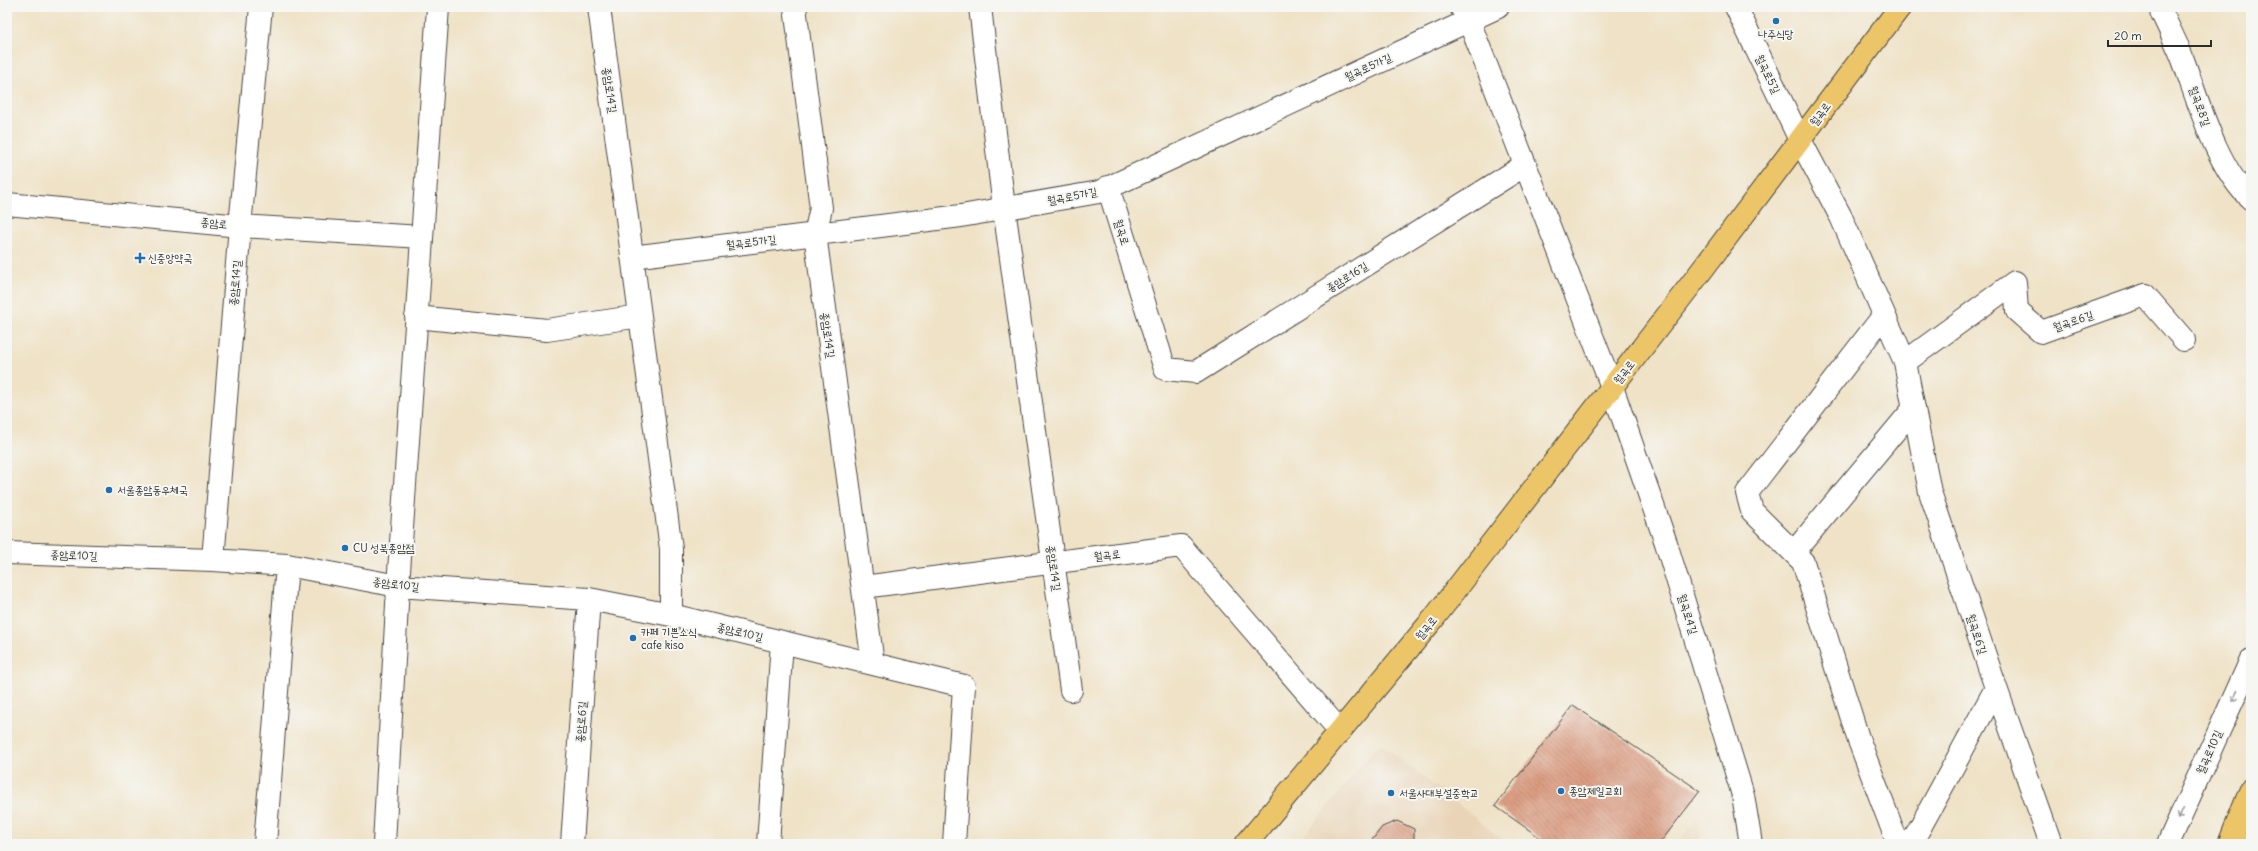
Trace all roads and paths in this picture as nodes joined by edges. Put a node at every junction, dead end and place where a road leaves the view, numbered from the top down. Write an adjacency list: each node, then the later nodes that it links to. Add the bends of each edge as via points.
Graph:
1 (261, 7): 17 (street, 종암로14길)
2 (438, 7): 19 (street)
3 (599, 7): 20 (street, 종암로14길)
4 (795, 7): 18 (street, 종암로14길, via 821,208)
5 (980, 7): 16 (street, 종암로14길)
6 (1498, 7): 10 (street, 월곡로5가길)
7 (1736, 7): 11 (street, 월곡로5길)
8 (1900, 7): 11 (main road, 월곡로)
9 (2159, 7): 14 (street, 월곡로8길, via 2181,56 2207,127 2238,188)
10 (1465, 14): 12 (street); 13 (street, 월곡로5가길)
11 (1800, 140): 21 (street, 월곡로6길, via 1841,216); 27 (main road, 월곡로)
12 (1525, 165): 26 (street, 종암로16길, via 1196,372); 27 (street)
13 (1108, 187): 16 (street, 월곡로5가길, via 1099,192); 26 (street, 월곡로)
14 (2251, 199)
15 (7, 204): 17 (street, 종암로)
16 (1004, 208): 18 (street, 월곡로5가길); 32 (street, 종암로14길)
17 (240, 226): 19 (street, 종암로); 31 (street, 종암로14길)
18 (815, 234): 20 (street, 월곡로5가길); 35 (street, 종암로14길)
19 (422, 237): 23 (street)
20 (632, 257): 22 (street, 종암로14길)
21 (1884, 315): 25 (street, 월곡로6길); 29 (street, via 1747,493 1752,511)
22 (640, 316): 23 (street, via 547,330); 37 (street, 종암로14길, via 671,549)
23 (416, 317): 34 (street)
24 (2184, 340): 25 (street, 월곡로6길, via 2145,295 2041,332 2017,311 2015,282)
25 (1905, 362): 28 (street, 월곡로6길)
26 (1165, 369)
27 (1612, 387): 43 (main road, 월곡로, via 1434,618); 51 (street, 월곡로4길, via 1666,543 1741,788)
28 (1914, 408): 29 (street); 41 (street, 월곡로6길, via 1930,492)
29 (1794, 552): 52 (street, via 1803,562 1858,738)
30 (7, 553): 31 (street, 종암로10길)
31 (213, 560): 33 (street, 종암로10길)
32 (1053, 562): 35 (street, 월곡로); 42 (street, 종암로14길); 43 (street, 월곡로, via 1181,546)
33 (287, 565): 34 (street, 종암로10길); 45 (street)
34 (398, 586): 36 (street, 종암로10길); 46 (street)
35 (863, 587): 40 (street, 종암로14길)
36 (589, 599): 37 (street, 종암로10길); 47 (street, 종암로6길)
37 (671, 615): 38 (street, 종암로10길)
38 (782, 642): 40 (street, 종암로10길); 48 (street)
39 (2251, 660): 55 (street, 월곡로10길, one-way to 55)
40 (873, 664): 49 (street, 종암로10길, via 964,686)
41 (1996, 688): 53 (street); 54 (street)
42 (1071, 690)
43 (1340, 730): 50 (main road, 월곡로)
44 (2251, 789): 56 (main road)
45 (265, 844)
46 (384, 844)
47 (572, 844)
48 (768, 844)
49 (954, 844)
50 (1246, 844)
51 (1751, 844)
52 (1898, 844)
53 (1911, 844)
54 (2051, 844)
55 (2168, 844)
56 (2230, 844)

